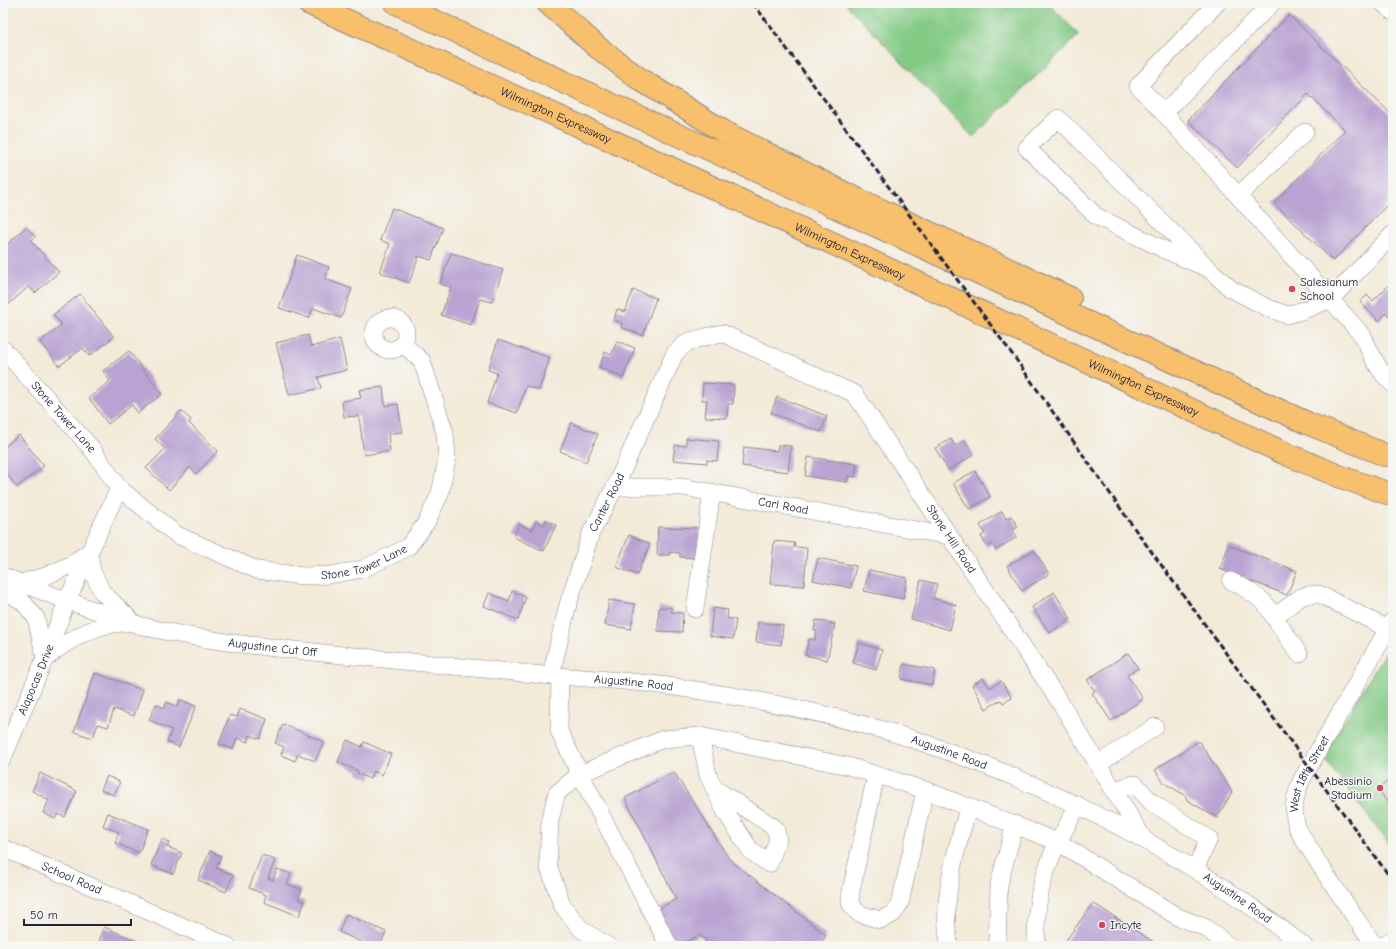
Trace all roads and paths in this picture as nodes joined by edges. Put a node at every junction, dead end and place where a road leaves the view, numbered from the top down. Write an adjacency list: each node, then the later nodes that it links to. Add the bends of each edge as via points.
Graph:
1 (308, 3): 24 (highway, Wilmington Expressway, via 1284,453)
2 (396, 3): 20 (highway, via 1271,407)
3 (548, 3): 9 (highway, via 596,46)
4 (564, 3): 9 (highway)
5 (1217, 3): 10 (street, via 1138,86)
6 (1272, 3): 10 (street)
7 (1384, 3): 8 (street)
8 (1393, 12)
9 (638, 78): 20 (highway, via 749,146 844,193 1314,412)
10 (1164, 113): 12 (street)
11 (1305, 132): 12 (street)
12 (1238, 196): 15 (street)
13 (1393, 234): 15 (street)
14 (1208, 269): 14 (street, via 1096,216 1027,148 1058,118); 15 (street, via 1231,289 1287,315)
15 (1331, 300): 19 (street, via 1363,336 1373,361)
16 (689, 341): 21 (street, Canter Road, via 675,353); 25 (street, Stone Hill Road, via 722,333 855,394)
17 (403, 344): 22 (street, Stone Tower Lane, via 422,360 445,433 447,458 440,494 426,523 408,546 363,569 330,575 303,576 257,570 177,535)
18 (3, 349): 22 (street, Stone Tower Lane, via 92,449)
19 (1393, 384)
20 (1389, 457)
21 (616, 487): 23 (street, Carl Road, via 682,487); 38 (street, Canter Road, via 591,533 567,608)
22 (119, 488): 26 (street)
23 (712, 492): 25 (street, Carl Road); 32 (street)
24 (1393, 495)
25 (950, 536): 42 (street, Stone Hill Road, via 1063,706)
26 (89, 552): 29 (street, via 70,565 46,576); 31 (street); 34 (street, via 92,571 102,592)
27 (3, 576): 29 (street, Augustine Cut Off)
28 (1231, 581): 33 (street, via 1264,602)
29 (21, 583): 31 (street, Augustine Cut Off)
30 (3, 591): 37 (street, via 23,602 36,618)
31 (67, 601): 34 (street, Augustine Cut Off); 37 (street, Alapocas Drive)
32 (695, 609)
33 (1274, 617): 35 (street, via 1302,597 1319,594); 36 (street)
34 (135, 624): 37 (street, via 114,623 89,630 64,643); 38 (street, Augustine Cut Off, via 206,639 272,648)
35 (1390, 625): 65 (street, West 18th Street, via 1302,779 1294,803 1297,826 1303,838)
36 (1299, 654)
37 (46, 658): 41 (street, Alapocas Drive)
38 (556, 676): 43 (street, Canter Road, via 558,731); 48 (street, Augustine Road, via 658,685 767,702 822,714 938,747)
39 (1155, 727): 42 (street)
40 (700, 736): 43 (street, via 662,739); 44 (street, via 848,766); 45 (street, via 708,775)
41 (3, 758)
42 (1098, 764): 47 (street, Stone Hill Road)
43 (580, 774): 58 (street, via 557,793 550,820 548,865 562,905 581,929); 59 (street, Canter Road)
44 (876, 775): 46 (street); 46 (street, via 850,903 858,913 880,920 894,914 900,903)
45 (714, 788)
46 (925, 790): 49 (street)
47 (1114, 790): 51 (street, Stone Hill Road); 54 (street, via 1135,784 1151,802 1209,839)
48 (1078, 805): 51 (street, Augustine Road); 52 (street)
49 (969, 806): 50 (street); 60 (street, via 948,892 946,934)
50 (1015, 824): 52 (street); 61 (street, via 999,884)
51 (1143, 838): 54 (street, Augustine Road)
52 (1058, 842): 62 (street, via 1039,892); 63 (street, via 1178,917 1206,928)
53 (3, 848): 56 (street, School Road)
54 (1195, 869): 64 (street, Augustine Road, via 1264,915)
55 (1393, 939): 66 (street)
56 (198, 940): 57 (street, School Road)
57 (228, 946)
58 (608, 946)
59 (669, 946)
60 (950, 946)
61 (996, 946)
62 (1037, 946)
63 (1229, 946)
64 (1304, 946)
65 (1375, 946)
66 (1382, 946)

